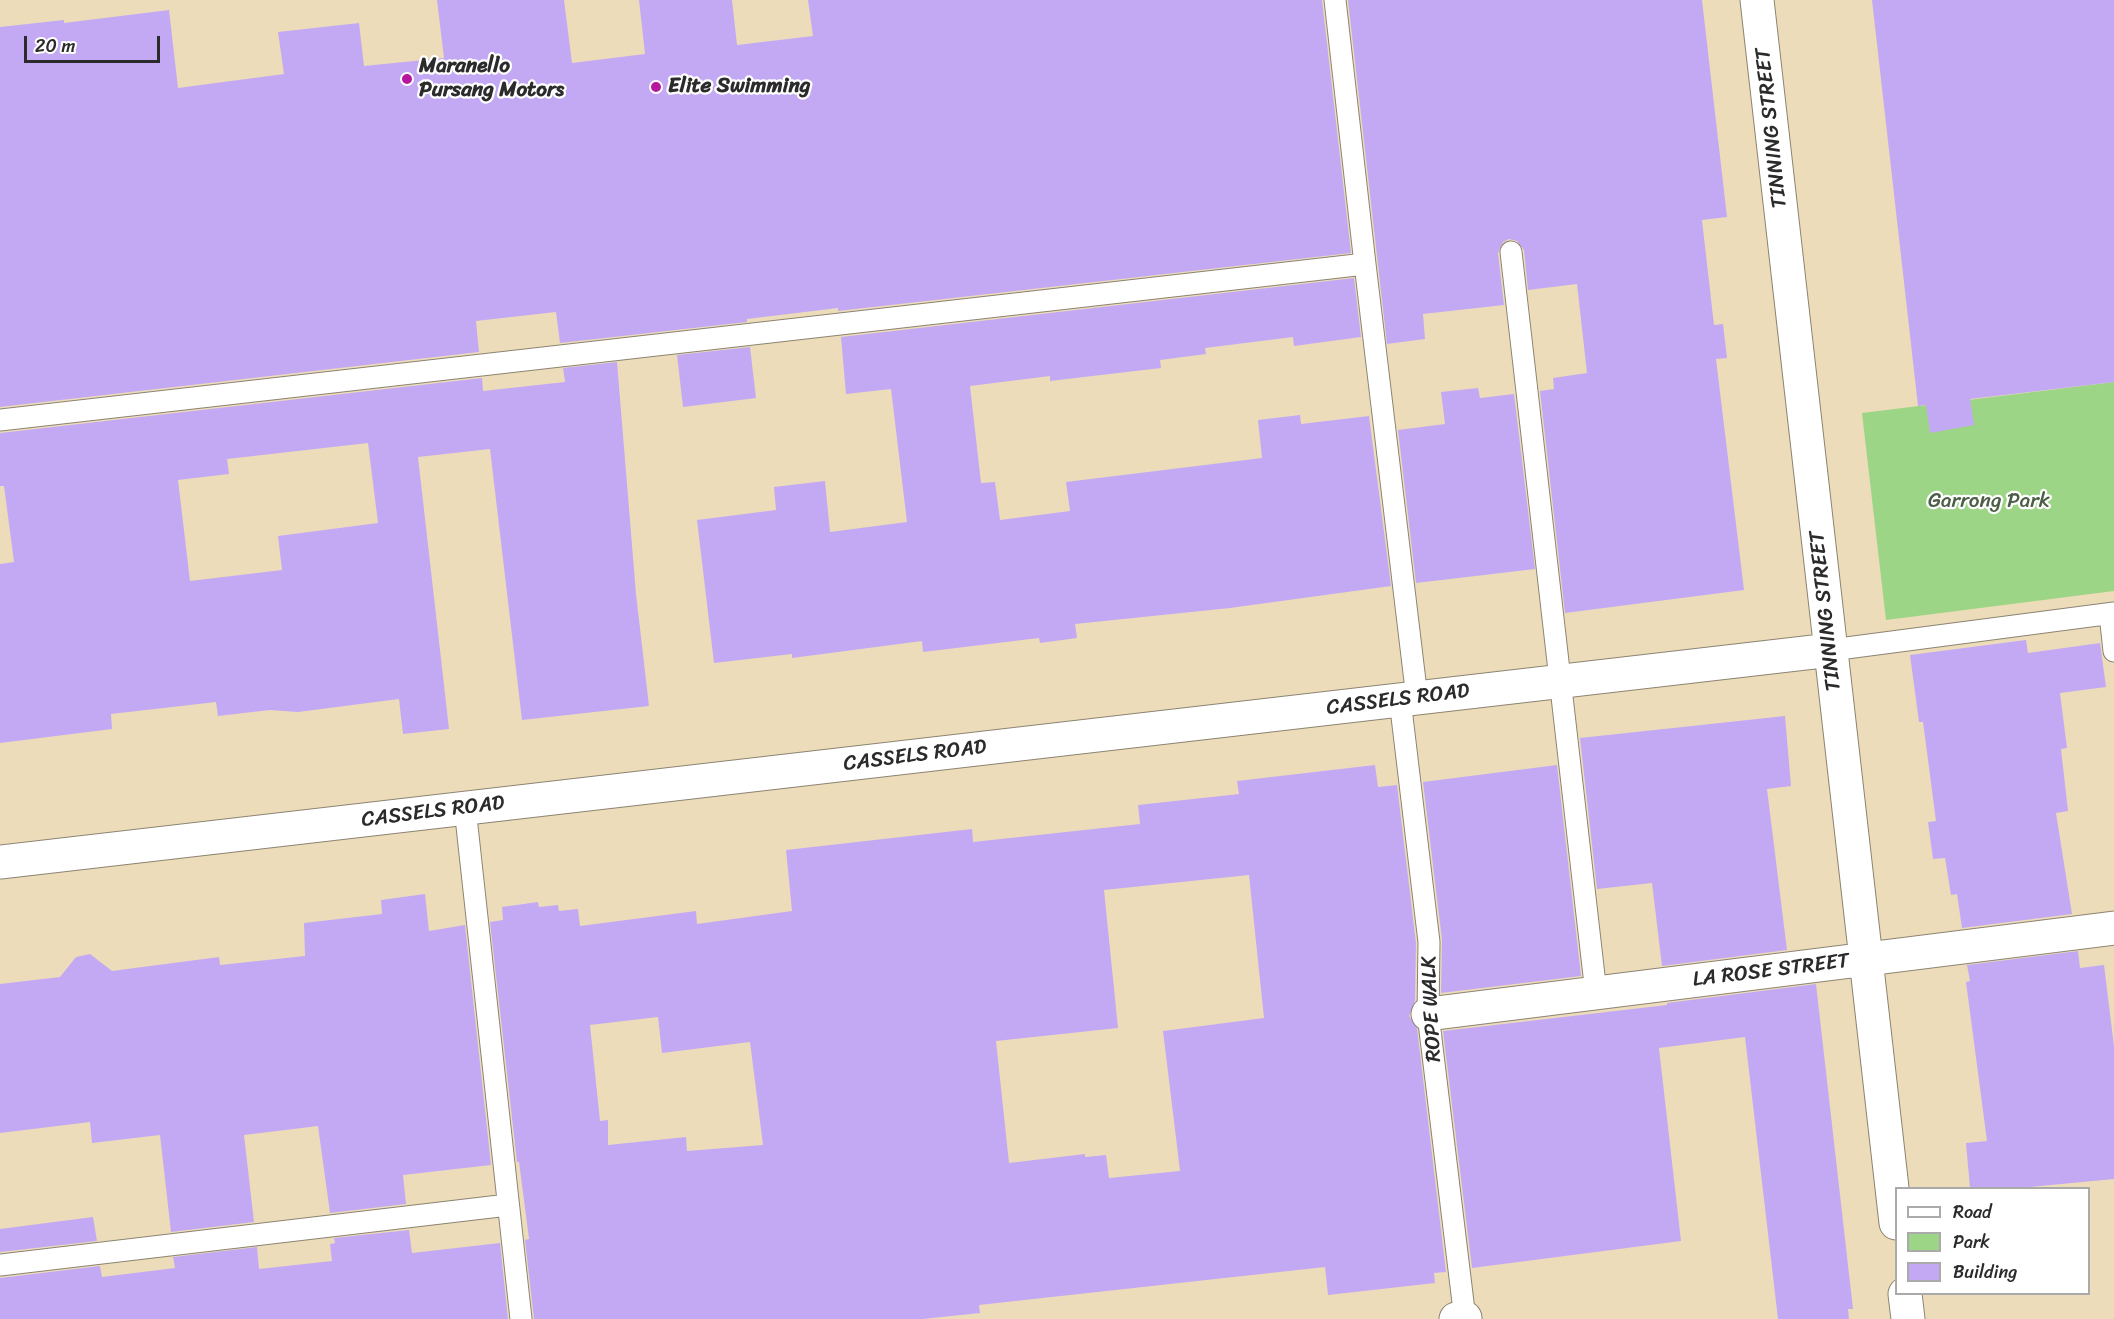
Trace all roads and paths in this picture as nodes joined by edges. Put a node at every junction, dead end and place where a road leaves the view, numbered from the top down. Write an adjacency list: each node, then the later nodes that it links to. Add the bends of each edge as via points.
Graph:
1 (1335, 0): 4 (lane, ROPE WALK)
2 (1757, 0): 7 (street, TINNING STREET)
3 (1511, 252): 9 (lane)
4 (1365, 264): 5 (lane); 10 (lane, ROPE WALK)
5 (0, 420)
6 (2112, 613): 7 (lane); 8 (lane)
7 (1831, 650): 9 (street, CASSELS ROAD); 14 (street, TINNING STREET)
8 (2114, 651)
9 (1561, 681): 10 (street, CASSELS ROAD); 15 (lane)
10 (1408, 699): 11 (street, CASSELS ROAD); 16 (lane, ROPE WALK, via 1429,942)
11 (465, 808): 12 (street, CASSELS ROAD); 17 (lane)
12 (0, 861)
13 (2114, 928): 14 (street, LA ROSE STREET)
14 (1866, 960): 15 (street, LA ROSE STREET); 18 (street, TINNING STREET)
15 (1596, 993): 16 (street, LA ROSE STREET)
16 (1428, 1014): 22 (lane, ROPE WALK)
17 (508, 1205): 19 (lane); 21 (lane)
18 (1895, 1213)
19 (0, 1265)
20 (1905, 1295): 23 (street)
21 (521, 1319)
22 (1462, 1319)
23 (1908, 1319)

